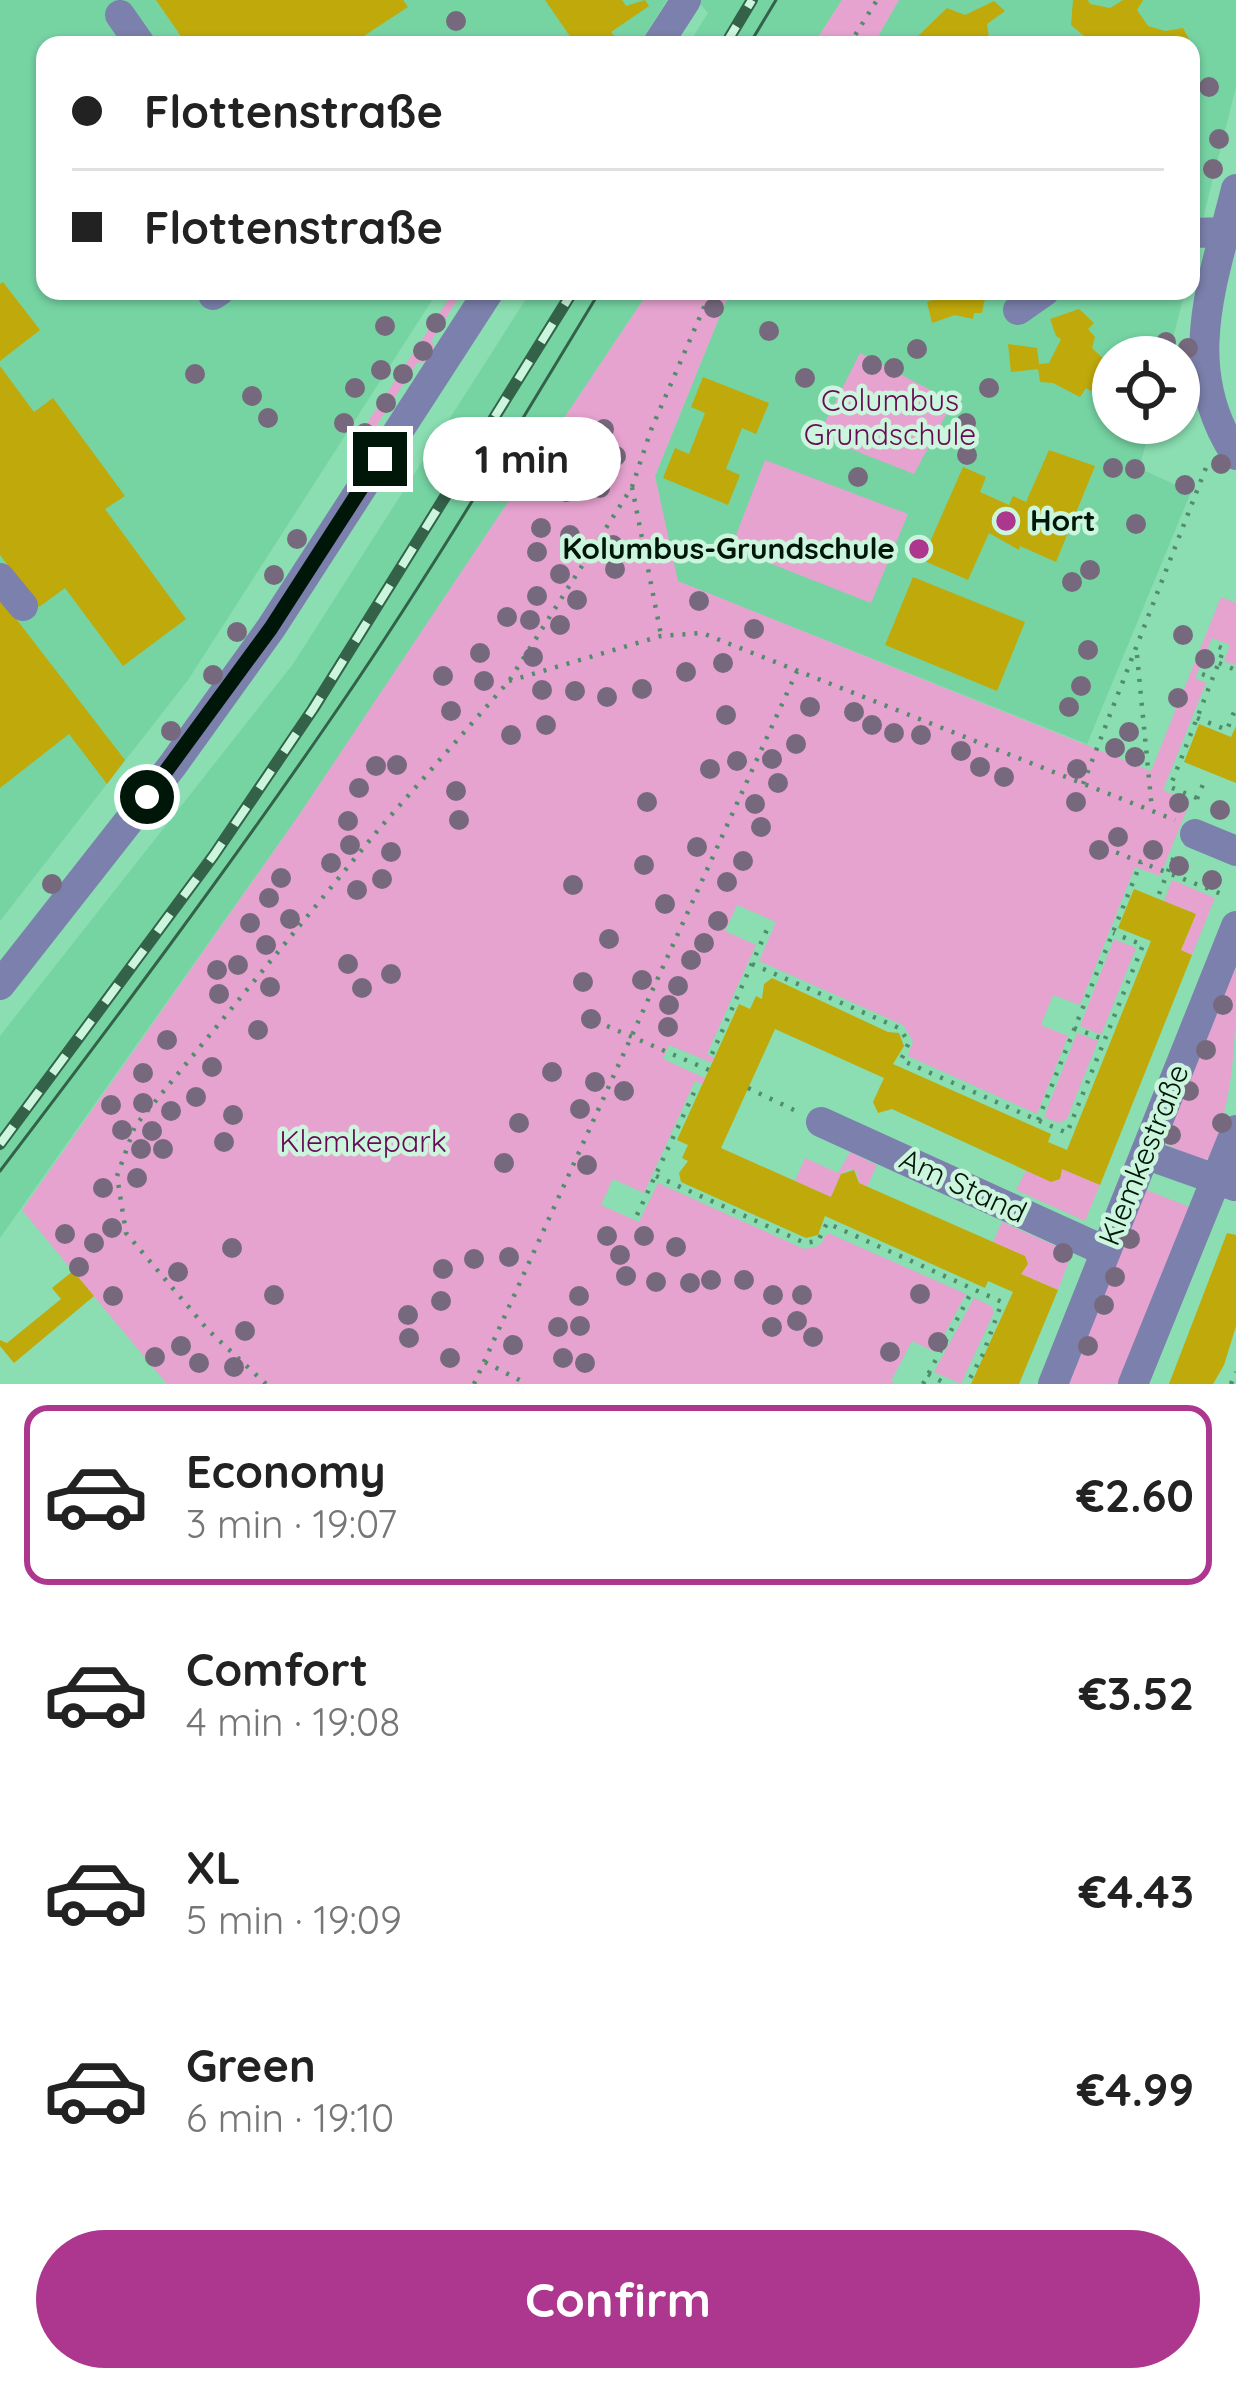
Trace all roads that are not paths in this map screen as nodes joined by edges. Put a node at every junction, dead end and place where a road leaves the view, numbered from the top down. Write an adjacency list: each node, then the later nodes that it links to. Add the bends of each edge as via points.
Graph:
1 (686, 0): 4 (street)
2 (120, 15): 3 (street)
3 (135, 36)
4 (663, 36)
5 (1236, 189): 7 (street)
6 (1200, 232): 7 (street)
7 (1225, 232): 11 (street, via 1203,337)
8 (483, 300): 17 (street, via 271,628)
9 (1032, 300): 10 (street)
10 (1018, 310)
11 (1224, 455)
12 (0, 578): 13 (street)
13 (23, 606)
14 (1196, 834): 15 (street)
15 (1236, 851)
16 (1236, 926): 20 (street, Klemkestraße)
17 (0, 985)
18 (821, 1122): 22 (street, Am Stand)
19 (1236, 1130): 21 (street)
20 (1145, 1154): 21 (street); 22 (street, Klemkestraße)
21 (1226, 1183): 24 (street)
22 (1105, 1251): 23 (street, Klemkestraße)
23 (1053, 1384)
24 (1132, 1384)

